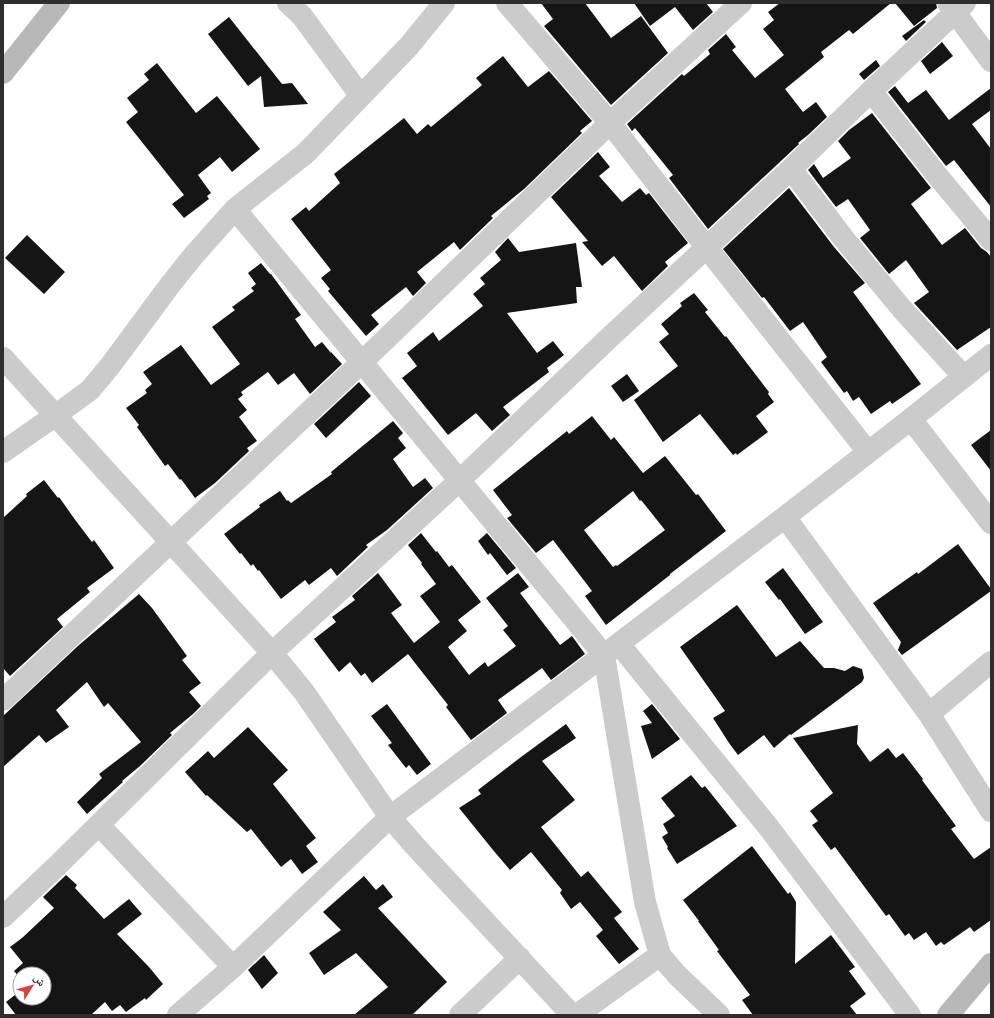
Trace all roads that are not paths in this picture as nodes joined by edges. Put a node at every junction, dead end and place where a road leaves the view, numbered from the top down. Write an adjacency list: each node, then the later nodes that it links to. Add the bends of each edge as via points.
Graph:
1 (59, 3): 8 (main road)
2 (288, 3): 10 (street, via 302,16)
3 (444, 3): 10 (street, via 409,46)
4 (507, 3): 11 (street)
5 (741, 3): 11 (street)
6 (956, 6): 7 (street); 9 (street)
7 (991, 61)
8 (3, 74)
9 (872, 91): 12 (street); 14 (street)
10 (360, 95): 13 (street, via 306,153)
11 (610, 124): 15 (street); 18 (street)
12 (791, 169): 15 (street); 19 (street, via 902,309)
13 (235, 209): 18 (street); 20 (street, via 189,261 90,390)
14 (991, 240)
15 (707, 248): 23 (street); 24 (street)
16 (991, 355): 19 (street)
17 (3, 358): 20 (street)
18 (362, 362): 24 (street); 27 (street)
19 (964, 377): 21 (street)
20 (56, 415): 22 (street); 27 (street)
21 (911, 419): 23 (street); 26 (street)
22 (3, 452)
23 (868, 452): 25 (street)
24 (460, 480): 28 (street); 29 (street)
25 (785, 517): 28 (street); 32 (street)
26 (991, 523)
27 (171, 541): 29 (street); 31 (street)
28 (612, 649): 34 (street); 37 (street, via 645,902); 46 (street, via 770,830)
29 (272, 653): 34 (street, via 304,692); 35 (street)
30 (991, 662): 32 (street)
31 (3, 700)
32 (929, 714): 33 (street)
33 (991, 811)
34 (390, 817): 38 (street); 40 (street)
35 (99, 825): 36 (street); 40 (street)
36 (3, 917)
37 (660, 955): 44 (street); 45 (street)
38 (520, 958): 42 (street); 43 (street)
39 (991, 964): 47 (main road)
40 (232, 967): 41 (street)
41 (178, 1015)
42 (460, 1015)
43 (572, 1015)
44 (577, 1015)
45 (719, 1015)
46 (910, 1015)
47 (948, 1015)

